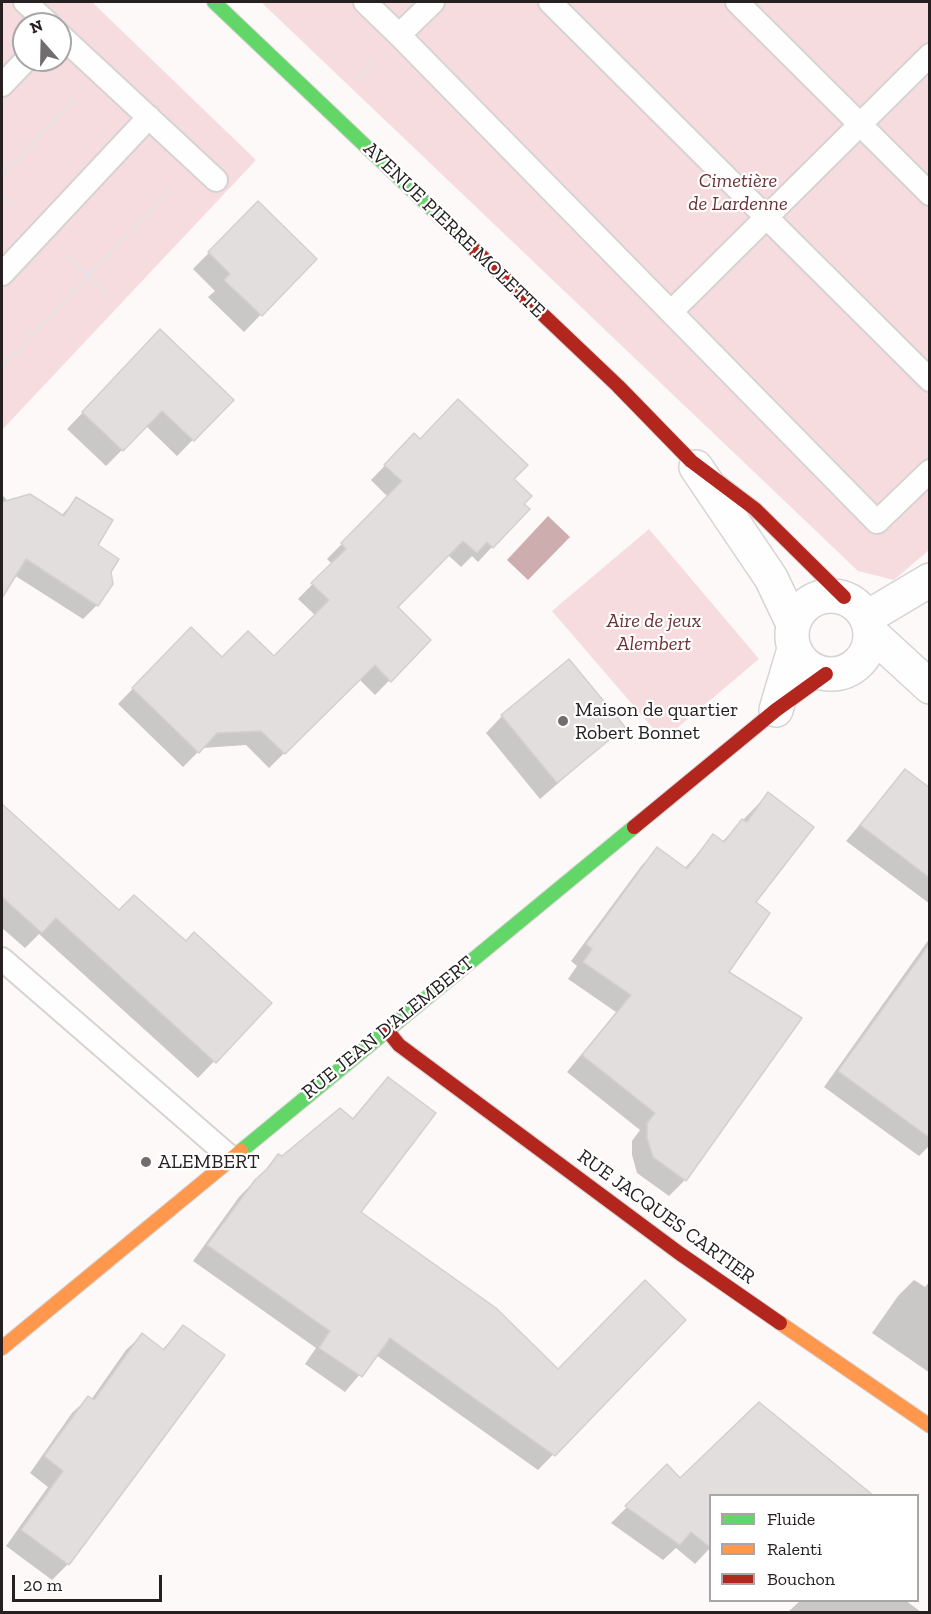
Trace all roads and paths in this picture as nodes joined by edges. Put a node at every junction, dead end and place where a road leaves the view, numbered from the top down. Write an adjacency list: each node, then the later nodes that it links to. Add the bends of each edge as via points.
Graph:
1 (214, 2): 12 (street, AVENUE PIERRE MOLETTE)
2 (365, 2): 6 (lane)
3 (433, 2): 6 (lane)
4 (550, 2): 19 (lane)
5 (737, 2): 14 (lane)
6 (399, 35): 12 (path); 21 (lane)
7 (72, 46): 10 (lane)
8 (930, 55): 14 (lane)
9 (14, 72): 11 (lane)
10 (100, 72): 13 (lane); 16 (path)
11 (2, 85)
12 (328, 111): 24 (street, AVENUE PIERRE MOLETTE, via 618,386)
13 (149, 117): 15 (lane); 20 (lane)
14 (860, 124): 18 (lane); 19 (lane)
15 (196, 162): 17 (lane); 22 (path)
16 (2, 175)
17 (216, 180)
18 (930, 194)
19 (766, 217): 21 (lane); 23 (lane)
20 (2, 274)
21 (671, 312): 25 (lane, via 877,522)
22 (2, 367)
23 (930, 380)
24 (691, 461): 27 (street, AVENUE PIERRE MOLETTE, via 755,509); 28 (street, AVENUE PIERRE MOLETTE, via 771,578)
25 (930, 471)
26 (930, 580): 27 (street)
27 (860, 616): 28 (street, via 823,596 803,606); 29 (street, via 865,653); 30 (street, AVENUE PIERRE MOLETTE)
28 (793, 637): 29 (street, AVENUE PIERRE MOLETTE, via 807,666); 31 (street)
29 (838, 671): 30 (street, AVENUE PIERRE MOLETTE); 31 (street, RUE JEAN D'ALEMBERT)
30 (928, 687)
31 (776, 710): 33 (street, RUE JEAN D'ALEMBERT)
32 (2, 958): 34 (lane)
33 (387, 1030): 34 (street, RUE JEAN D'ALEMBERT); 36 (street, RUE JACQUES CARTIER, via 399,1045 679,1253)
34 (230, 1157): 35 (street, RUE JEAN D'ALEMBERT)
35 (2, 1348)
36 (930, 1426)

